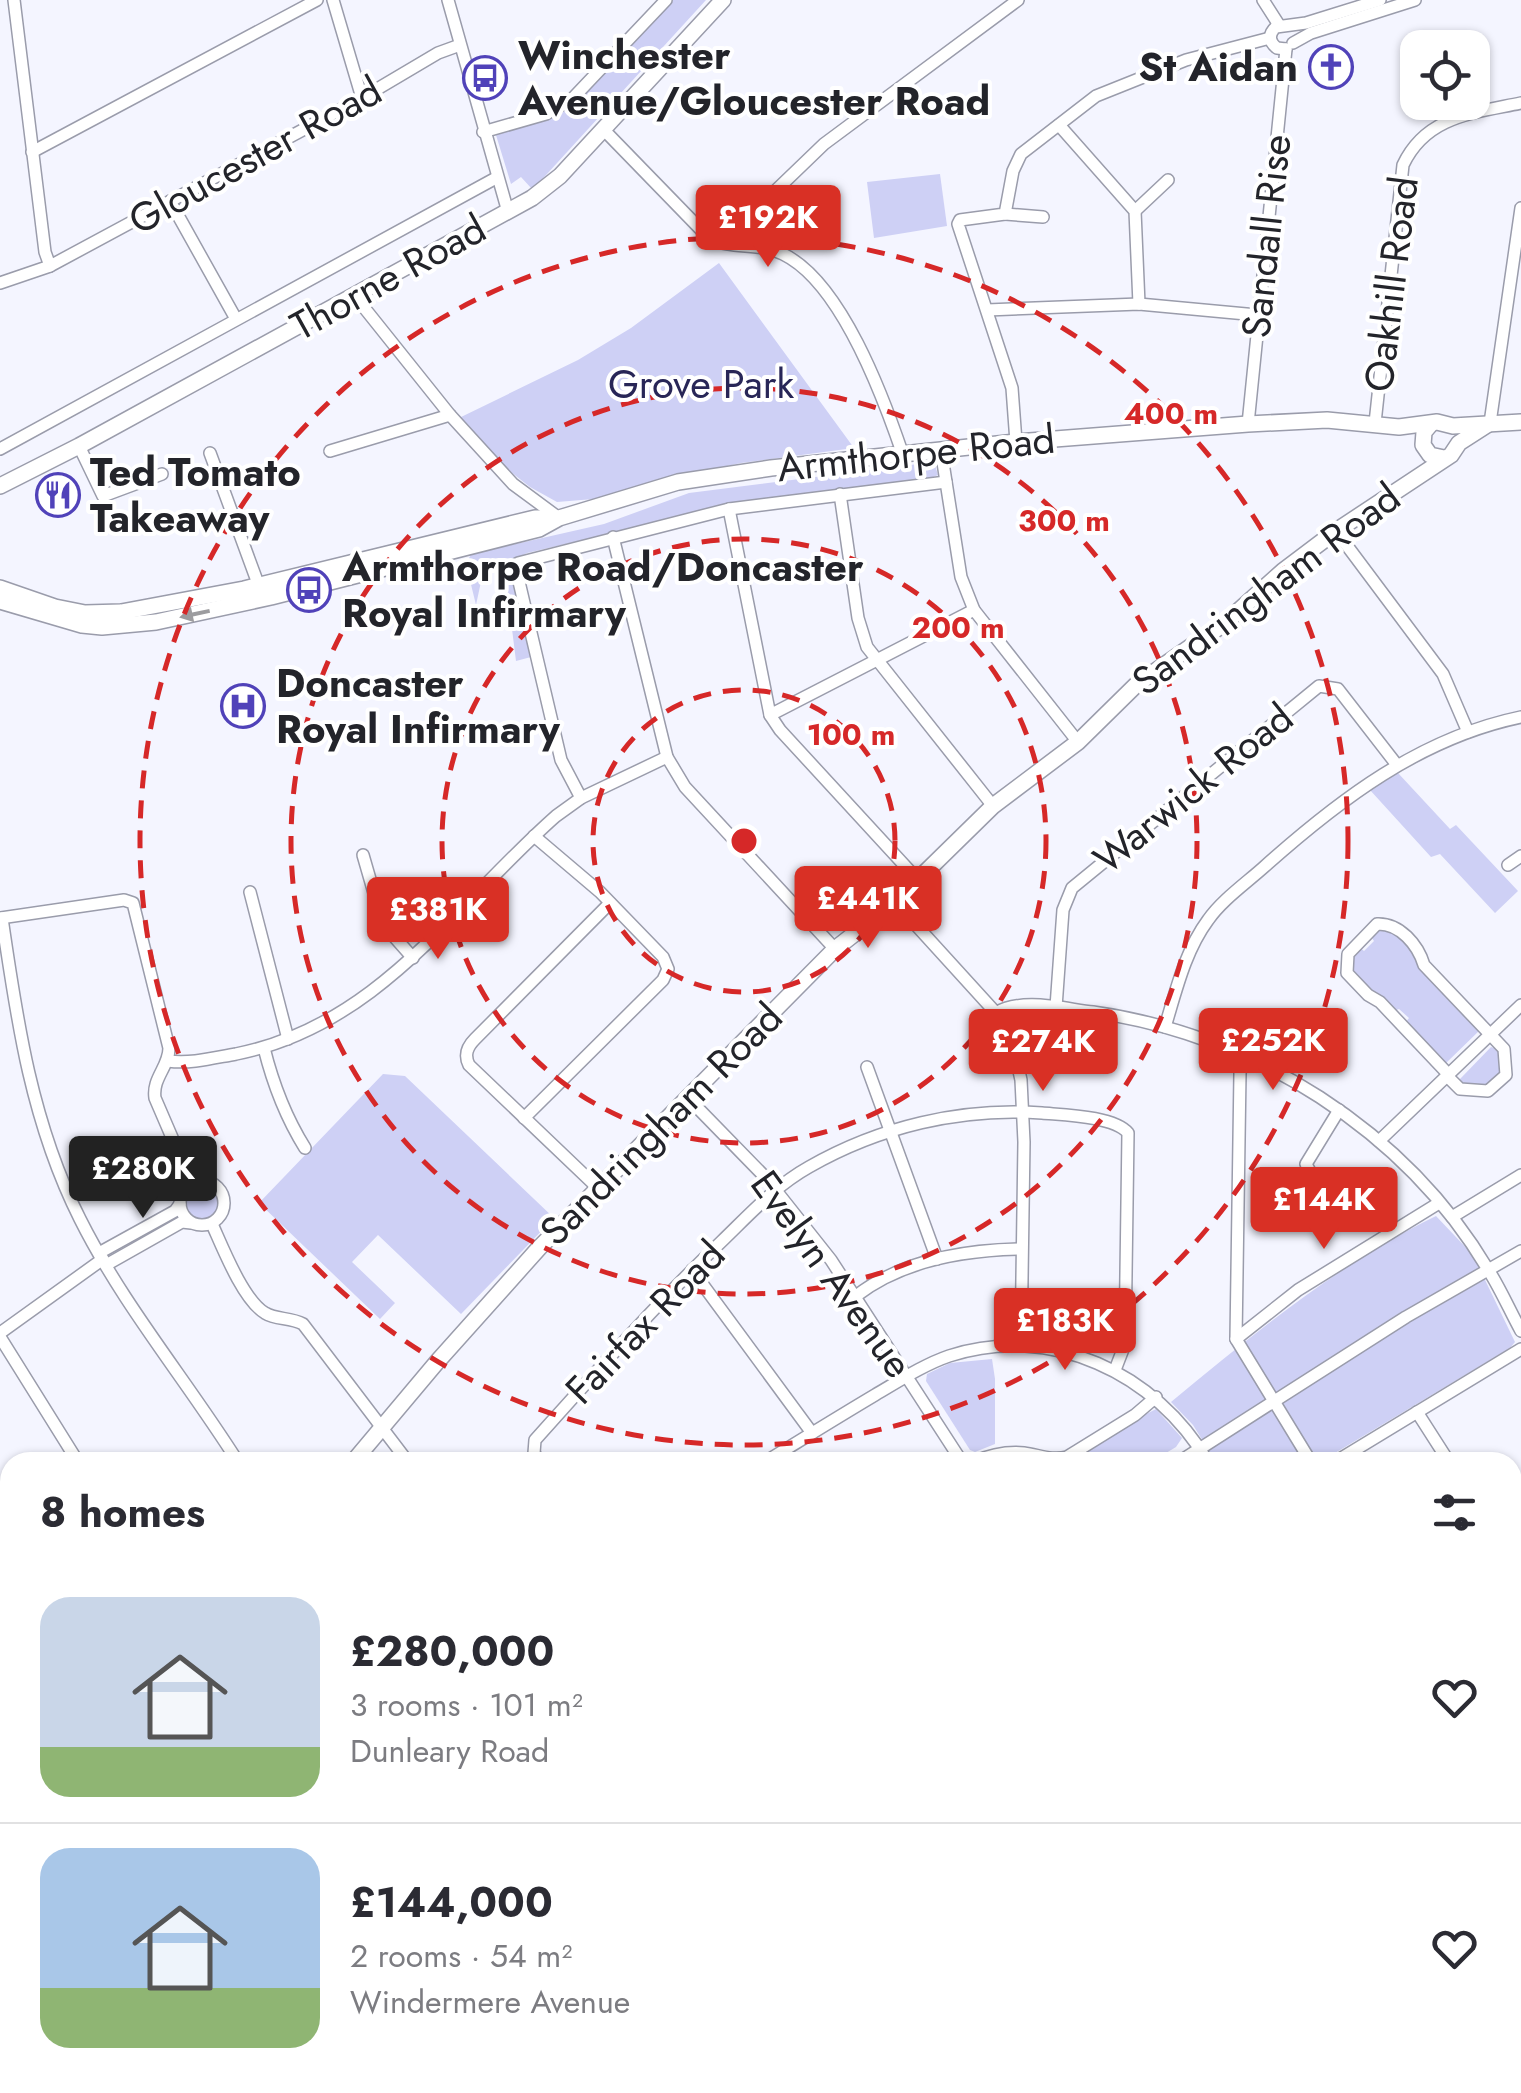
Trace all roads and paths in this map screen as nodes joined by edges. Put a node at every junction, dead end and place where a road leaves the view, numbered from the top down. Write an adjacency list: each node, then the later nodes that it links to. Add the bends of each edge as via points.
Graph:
1 (14, 0): 20 (street)
2 (317, 0): 20 (street)
3 (333, 0): 15 (street)
4 (448, 0): 13 (street)
5 (666, 0): 19 (street, via 573,98 546,114)
6 (723, 0): 18 (street, Thorne Road)
7 (1018, 0): 29 (street, via 824,144 742,224)
8 (1263, 0): 11 (street)
9 (1380, 0): 11 (street)
10 (1415, 0): 14 (street)
11 (1284, 26): 12 (street); 14 (street, via 1295,34)
12 (1270, 38): 14 (street, via 1277,48); 17 (street, via 1186,60 1108,91)
13 (460, 46): 15 (street, Gloucester Road); 19 (street)
14 (1289, 46): 37 (street, Sandall Rise)
15 (362, 98): 23 (street, Gloucester Road)
16 (1521, 103): 41 (street, Oakhill Road, via 1439,123 1402,164)
17 (1059, 125): 25 (street); 27 (street, via 1016,162)
18 (604, 130): 26 (street, Thorne Road, via 547,187); 29 (street, via 708,238)
19 (484, 132): 21 (street)
20 (32, 152): 30 (street)
21 (496, 178): 26 (street); 38 (street, Thorne Road)
22 (1168, 180): 25 (street)
23 (170, 201): 30 (street, Gloucester Road); 38 (street)
24 (1521, 208): 34 (street)
25 (1134, 211): 33 (street)
26 (508, 212): 32 (street, Thorne Road)
27 (1005, 214): 28 (street); 36 (street, via 966,217 958,224)
28 (1043, 217)
29 (735, 244): 55 (street, via 783,254 808,271 873,372)
30 (50, 266): 31 (street, Gloucester Road)
31 (0, 284)
32 (354, 294): 39 (street); 49 (street, Thorne Road)
33 (1140, 304): 36 (street); 37 (street)
34 (1505, 306): 35 (street); 42 (street)
35 (1521, 308)
36 (987, 310): 47 (street, via 1012,388)
37 (1257, 315): 43 (street, Sandall Rise)
38 (236, 319): 51 (street, Thorne Road)
39 (450, 415): 53 (street); 63 (street, via 513,484)
40 (1521, 422): 42 (street)
41 (1375, 423): 43 (street, Armthorpe Road); 46 (street, Armthorpe Road)
42 (1490, 423): 45 (street); 48 (street)
43 (1248, 424): 47 (street, Armthorpe Road)
44 (1430, 425): 45 (street); 46 (street, Armthorpe Road); 50 (street)
45 (1453, 426): 48 (street)
46 (1399, 427): 50 (street, Armthorpe Road)
47 (1016, 442): 52 (street, Armthorpe Road)
48 (1458, 444): 56 (street)
49 (78, 446): 57 (street, via 104,496); 60 (street, Thorne Road)
50 (1424, 448): 56 (street); 58 (street, Sandringham Road)
51 (0, 449)
52 (941, 450): 55 (street, Armthorpe Road); 59 (street)
53 (330, 451)
54 (210, 452): 67 (street)
55 (903, 454): 63 (street, Armthorpe Road, via 710,475)
56 (1444, 458): 58 (street, Sandringham Road)
57 (162, 474)
58 (1416, 476): 64 (street, Sandringham Road)
59 (946, 482): 61 (street, Armthorpe Road); 69 (street, via 961,577)
60 (0, 486)
61 (840, 494): 62 (street, Armthorpe Road); 70 (street, via 858,618)
62 (729, 510): 65 (street, Armthorpe Road); 71 (street)
63 (559, 518): 67 (street, Armthorpe Road, via 539,529)
64 (1336, 530): 73 (street, via 1444,674); 74 (street, Sandringham Road, via 1225,623 1137,684)
65 (613, 537): 75 (street); 77 (street, Armthorpe Road, via 516,569 560,760)
66 (0, 588): 67 (street, Armthorpe Road, via 85,612)
67 (261, 592): 68 (street, Armthorpe Road, one-way to 68, via 156,622 102,626 63,622)
68 (0, 601)
69 (974, 610): 70 (street); 74 (street)
70 (875, 661): 71 (street); 78 (street)
71 (770, 715): 83 (street)
72 (1521, 717): 73 (street)
73 (1468, 732): 76 (street)
74 (1078, 742): 78 (street, Sandringham Road)
75 (668, 757): 77 (street); 88 (street, via 685,786)
76 (1396, 765): 93 (street, Warwick Road, via 1338,689 1319,686 1072,888 1063,910); 95 (street, via 1314,823 1207,921)
77 (582, 798): 79 (street)
78 (993, 806): 83 (street, Sandringham Road)
79 (534, 836): 86 (street); 89 (street)
80 (363, 855): 89 (street, via 382,924)
81 (1521, 856): 82 (street)
82 (1508, 865)
83 (918, 880): 85 (street, Sandringham Road)
84 (250, 892): 97 (street)
85 (895, 902): 88 (street, Sandringham Road); 94 (street)
86 (610, 903): 91 (street); 100 (street, via 474,1039)
87 (1, 918): 102 (street, via 134,902); 124 (street, via 35,1105 71,1201)
88 (835, 949): 105 (street, Sandringham Road)
89 (413, 958): 97 (street, via 334,1018)
90 (684, 967): 91 (street)
91 (668, 968): 108 (street)
92 (1521, 1005): 96 (street)
93 (1056, 1007): 94 (street); 95 (street)
94 (996, 1013): 107 (street, via 1017,1062)
95 (1166, 1027): 101 (street)
96 (1490, 1035): 104 (street); 104 (street, via 1504,1050 1506,1076 1492,1089 1468,1092); 104 (street, via 1399,930 1377,924 1353,947 1347,973)
97 (288, 1039): 98 (street)
98 (264, 1048): 102 (street); 111 (street, via 290,1125)
99 (449, 1055): 100 (street)
100 (466, 1056): 108 (street)
101 (1244, 1056): 106 (street); 131 (street)
102 (168, 1062): 113 (street, via 156,1078 154,1098)
103 (867, 1067): 109 (street)
104 (1448, 1076): 110 (street)
105 (687, 1097): 114 (street, Sandringham Road); 115 (street, Evelyn Avenue)
106 (1340, 1110): 110 (street); 116 (street, via 1306,1164)
107 (1024, 1112): 109 (street, Fairfax Road, via 969,1114); 122 (street); 134 (street, Fairfax Road, via 1119,1124 1128,1133 1125,1344)
108 (524, 1118): 114 (street)
109 (892, 1130): 115 (street, Fairfax Road, via 809,1167); 125 (street)
110 (1379, 1140): 117 (street)
111 (305, 1148)
112 (1521, 1175): 119 (street)
113 (192, 1184): 118 (street); 121 (street, via 210,1183 221,1192 224,1207)
114 (600, 1190): 139 (street, Sandringham Road, via 526,1262)
115 (776, 1190): 126 (street, Fairfax Road); 128 (street, Evelyn Avenue)
116 (1322, 1196)
117 (1440, 1203): 119 (street); 131 (street, via 1298,1290)
118 (180, 1204): 120 (street); 124 (street)
119 (1452, 1218): 127 (street)
120 (192, 1223): 121 (street); 124 (street)
121 (212, 1224): 139 (street, via 259,1308 303,1324)
122 (1021, 1249): 125 (street); 132 (street)
123 (1521, 1251): 127 (street)
124 (103, 1259): 130 (street); 143 (street)
125 (937, 1259): 128 (street)
126 (692, 1270): 140 (street); 146 (street, Fairfax Road, via 534,1440)
127 (1489, 1270): 129 (street); 137 (street)
128 (856, 1296): 135 (street, Evelyn Avenue)
129 (1521, 1331)
130 (0, 1335): 142 (street)
131 (1236, 1339): 137 (street)
132 (1021, 1346): 134 (street, via 1080,1355); 135 (street, via 962,1352)
133 (1521, 1349): 138 (street)
134 (1115, 1370): 136 (street)
135 (908, 1375): 140 (street); 148 (street, Evelyn Avenue)
136 (1156, 1397): 141 (street); 149 (street)
137 (1273, 1404): 141 (street); 152 (street)
138 (1417, 1412): 153 (street); 154 (street)
139 (382, 1430): 144 (street, Sandringham Road); 145 (street)
140 (812, 1433): 147 (street)
141 (1201, 1449): 150 (street); 151 (street)
142 (72, 1452)
143 (231, 1452)
144 (362, 1452)
145 (400, 1452)
146 (534, 1452)
147 (781, 1452)
148 (956, 1452)
149 (1074, 1452)
150 (1196, 1452)
151 (1203, 1452)
152 (1304, 1452)
153 (1352, 1452)
154 (1443, 1452)

